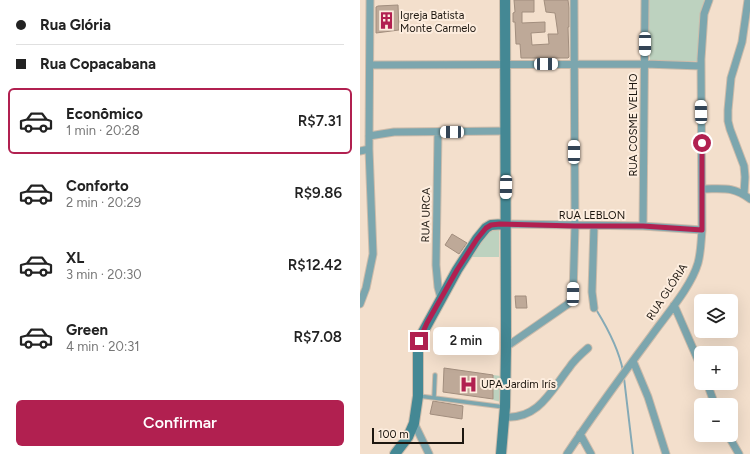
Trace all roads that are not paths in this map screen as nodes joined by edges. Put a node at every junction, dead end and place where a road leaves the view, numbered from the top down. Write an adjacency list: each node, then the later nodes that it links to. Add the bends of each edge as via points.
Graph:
1 (370, 0): 9 (street)
2 (505, 0): 10 (main road)
3 (574, 0): 7 (street)
4 (645, 0): 8 (street, RUA COSME VELHO)
5 (709, 0): 11 (street, RUA GLÓRIA, via 704,14)
6 (748, 0): 18 (street, via 742,42 731,78 728,110 730,129 744,166)
7 (574, 64): 8 (street); 10 (street); 20 (street)
8 (645, 64): 11 (street); 22 (street, RUA COSME VELHO)
9 (370, 65): 10 (street); 14 (street)
10 (505, 65): 12 (main road)
11 (701, 66): 17 (street, RUA GLÓRIA)
12 (506, 131): 13 (street); 19 (main road)
13 (438, 132): 14 (street, via 386,132); 24 (street, RUA URCA, via 436,265)
14 (369, 136): 15 (street)
15 (369, 149): 16 (street); 25 (street, via 373,254)
16 (360, 151)
17 (702, 189): 18 (street, via 733,190); 23 (street, RUA GLÓRIA)
18 (747, 197)
19 (505, 224): 20 (street, RUA LEBLON); 24 (main road, via 494,224 486,228 457,270); 28 (main road)
20 (575, 226): 21 (street, RUA LEBLON); 28 (street, via 571,301)
21 (597, 226): 22 (street, RUA LEBLON); 27 (street, via 592,292)
22 (643, 226): 23 (street, RUA LEBLON)
23 (702, 230): 26 (street, RUA GLÓRIA, via 698,263)
24 (442, 298): 33 (main road, via 419,341)
25 (360, 304)
26 (674, 305): 30 (street); 31 (street, RUA GLÓRIA)
27 (594, 308)
28 (506, 347): 35 (main road)
29 (588, 348): 36 (street, via 575,359 541,404 525,416)
30 (694, 351)
31 (633, 361): 38 (street, RUA GLÓRIA); 45 (street)
32 (435, 375): 34 (lane)
33 (418, 396): 34 (lane); 37 (main road)
34 (434, 398): 35 (lane)
35 (505, 407): 36 (main road)
36 (504, 417): 42 (main road)
37 (414, 423): 40 (main road, via 408,437); 41 (street)
38 (580, 434): 43 (street, RUA GLÓRIA); 44 (street)
39 (732, 442): 46 (street)
40 (395, 454)
41 (429, 454)
42 (501, 454)
43 (567, 454)
44 (591, 454)
45 (666, 454)
46 (739, 454)

